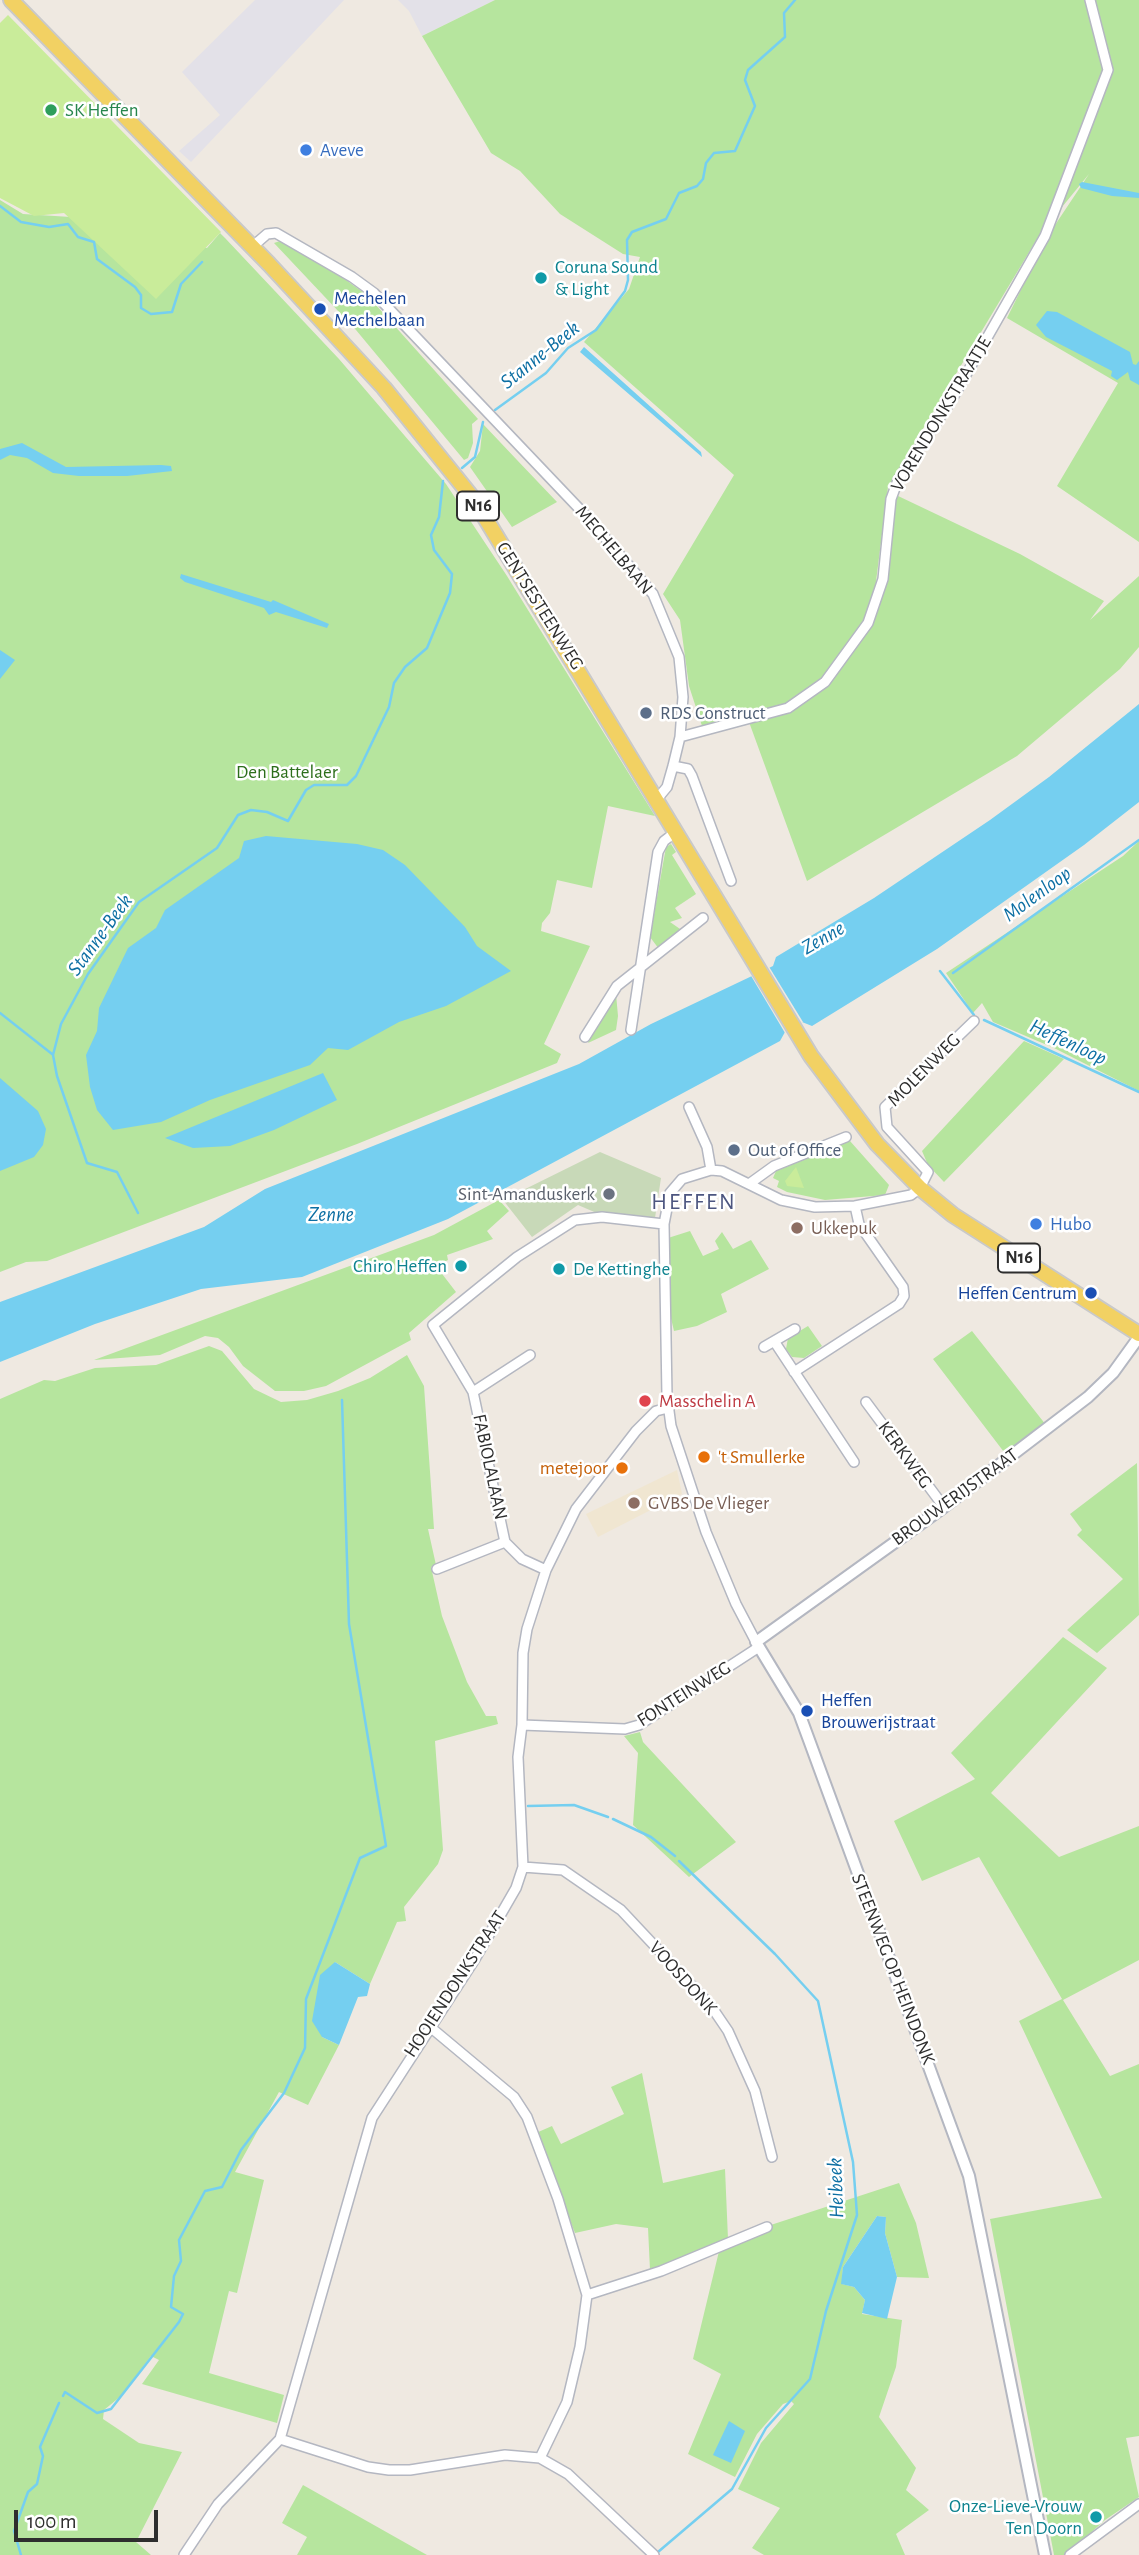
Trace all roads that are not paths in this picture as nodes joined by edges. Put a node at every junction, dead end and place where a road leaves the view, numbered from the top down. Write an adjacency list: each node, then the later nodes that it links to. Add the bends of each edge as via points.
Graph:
1 (11, 0): 3 (main road, GENTSESTEENWEG / N16)
2 (1090, 0): 4 (street, VORENDONKSTRAATJE, via 1108,70 1045,236 951,401 898,480 891,499 883,579 868,623 825,682 788,708)
3 (252, 247): 4 (street, MECHELBAAN, via 267,234 276,233 374,293 590,520 653,594 679,657); 6 (main road, GENTSESTEENWEG / N16, via 384,388 477,504)
4 (680, 737): 5 (street, MECHELBAAN)
5 (673, 766): 6 (street, MECHELBAAN, via 667,788); 8 (street, via 688,769 692,776)
6 (657, 799): 7 (main road, GENTSESTEENWEG / N16)
7 (677, 831): 10 (street, via 658,852); 18 (main road, GENTSESTEENWEG / N16, via 794,1028 853,1115)
8 (731, 881)
9 (703, 918): 10 (street)
10 (640, 965): 12 (street); 13 (street, via 611,994)
11 (974, 1021): 18 (street, MOLENWEG, via 885,1107 887,1127 928,1172)
12 (631, 1030)
13 (585, 1037)
14 (689, 1107): 16 (street, via 707,1147)
15 (846, 1137): 17 (street, via 774,1167)
16 (711, 1170): 17 (street); 20 (street, STEENWEG OP HEINDONK, via 682,1179 670,1193)
17 (749, 1184): 19 (street, via 800,1205)
18 (920, 1188): 19 (street, via 908,1197); 22 (main road, N16)
19 (855, 1206): 26 (street, via 859,1224 903,1287 904,1296 899,1304)
20 (664, 1224): 27 (street, FABIOLALAAN, via 602,1217 575,1220 517,1257 433,1325); 29 (street, STEENWEG OP HEINDONK)
21 (795, 1329): 23 (street)
22 (1139, 1336): 31 (street, BROUWERIJSTRAAT, via 1088,1398)
23 (774, 1341): 24 (street); 26 (street)
24 (765, 1347)
25 (530, 1355): 27 (street, FABIOLALAAN)
26 (794, 1372): 30 (street)
27 (473, 1392): 32 (street, FABIOLALAAN)
28 (866, 1402): 31 (street, KERKWEG)
29 (668, 1408): 34 (street, HOOIENDONKSTRAAT, via 656,1411 636,1431 576,1509); 35 (street, STEENWEG OP HEINDONK, via 706,1532)
30 (854, 1462)
31 (944, 1507): 35 (street, BROUWERIJSTRAAT)
32 (505, 1542): 33 (street, FABIOLALAAN); 34 (street, FABIOLALAAN, via 522,1559)
33 (437, 1569)
34 (546, 1570): 36 (street, HOOIENDONKSTRAAT, via 523,1653)
35 (757, 1644): 36 (street, FONTEINWEG, via 639,1725 625,1729); 47 (street, STEENWEG OP HEINDONK, via 799,1713 969,2176)
36 (522, 1725): 37 (street, HOOIENDONKSTRAAT, via 518,1757)
37 (523, 1867): 38 (street, HOOIENDONKSTRAAT, via 516,1888 475,1959); 39 (street, VOOSDONK, via 563,1870 621,1910 711,2006 728,2031 755,2091)
38 (429, 2026): 41 (street, via 514,2096 527,2117); 42 (street, HOOIENDONKSTRAAT, via 385,2093 363,2141)
39 (772, 2157)
40 (767, 2227): 41 (street, via 661,2271)
41 (587, 2295): 43 (street, via 568,2402)
42 (280, 2439): 43 (street, via 389,2469 410,2470 505,2455); 45 (street, HOOIENDONKSTRAAT, via 218,2504)
43 (540, 2458): 46 (street, via 568,2474)
44 (1139, 2504): 48 (street)
45 (184, 2555)
46 (654, 2555)
47 (1045, 2555)
48 (1070, 2555)

